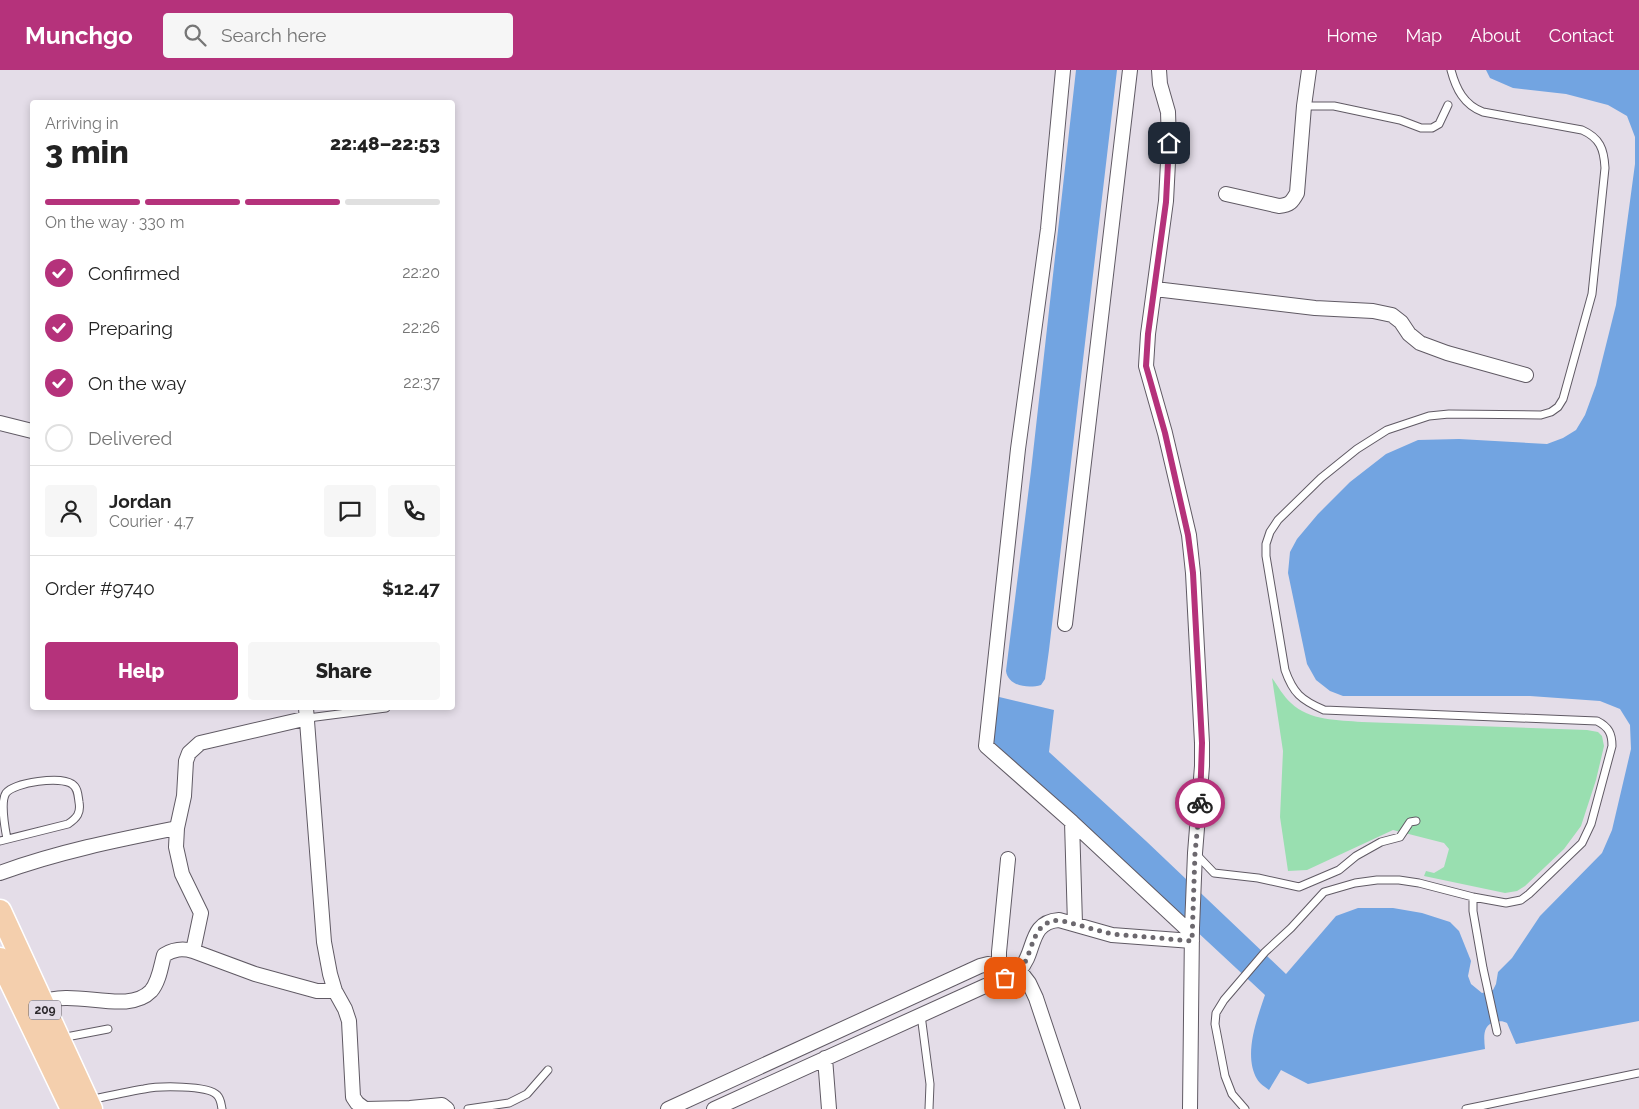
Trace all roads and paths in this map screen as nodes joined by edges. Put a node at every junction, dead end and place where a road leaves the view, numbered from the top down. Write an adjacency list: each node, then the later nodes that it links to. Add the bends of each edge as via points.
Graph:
1 (1063, 70): 17 (street, via 1048,229 1018,449 986,746)
2 (1130, 70): 13 (street)
3 (1159, 70): 9 (street, via 1168,112 1169,143 1166,202)
4 (1309, 70): 7 (street)
5 (1451, 70): 23 (lane, via 1455,85 1473,108 1582,130 1593,135 1604,156 1592,294 1563,399 1558,407 1541,415 1449,414 1429,416 1387,430 1321,478 1278,520 1270,532 1266,556 1285,670 1290,685 1300,698 1313,705 1324,710 1598,721 1610,731 1612,746 1591,824 1582,843 1521,900 1506,903)
6 (1448, 104): 7 (lane, via 1440,124 1432,128 1334,106)
7 (1304, 106): 8 (street, via 1297,193 1292,202 1280,206)
8 (1226, 194)
9 (1155, 289): 10 (street, via 1392,315 1420,343); 20 (street, via 1146,366 1178,488 1193,573 1202,766)
10 (1526, 375)
11 (0, 423): 12 (street)
12 (30, 430)
13 (1065, 624)
14 (354, 710): 15 (lane)
15 (307, 713): 18 (street, via 194,748 186,760 184,796); 31 (street, via 324,942)
16 (1416, 821): 20 (lane, via 1410,822 1400,837 1381,842 1339,870 1299,887 1214,873)
17 (1072, 822): 25 (street); 26 (street)
18 (177, 828): 22 (street, via 113,841); 27 (street, via 176,847 182,874 200,913)
19 (3, 840): 19 (lane, via 2,803 12,788 29,782 62,780 76,788 80,809 68,824)
20 (1195, 853): 26 (street)
21 (1008, 859): 30 (street)
22 (0, 873)
23 (1473, 898): 35 (lane); 50 (lane, via 1399,880 1338,886 1324,892 1265,952 1216,1013 1215,1024 1226,1076 1232,1094)
24 (0, 911): 32 (main road, 209)
25 (1075, 924): 26 (street, via 1112,934); 29 (street, via 1059,920 1042,925)
26 (1192, 934): 49 (street)
27 (193, 951): 31 (street, via 255,974 317,991); 32 (street, via 174,950 164,955 151,991 140,999 127,1002 59,997)
28 (0, 959): 40 (main road, 209)
29 (1019, 970): 30 (street); 48 (street, via 1036,998)
30 (1002, 972): 33 (street); 44 (street, via 988,964 980,966)
31 (335, 991): 42 (street, via 349,1021 357,1103 365,1109 442,1105)
32 (41, 1003): 36 (main road, 209)
33 (921, 1015): 37 (street); 47 (lane, via 930,1084)
34 (108, 1029): 36 (lane)
35 (1497, 1032)
36 (58, 1039): 40 (main road, 209)
37 (825, 1058): 45 (street); 46 (street)
38 (548, 1070): 43 (lane, via 527,1094 510,1103)
39 (1639, 1073): 51 (lane)
40 (83, 1106): 41 (lane, via 146,1088 196,1088 217,1094)
41 (222, 1109)
42 (447, 1109)
43 (468, 1109)
44 (668, 1109)
45 (714, 1109)
46 (829, 1109)
47 (929, 1109)
48 (1073, 1109)
49 (1190, 1109)
50 (1245, 1109)
51 (1466, 1109)

